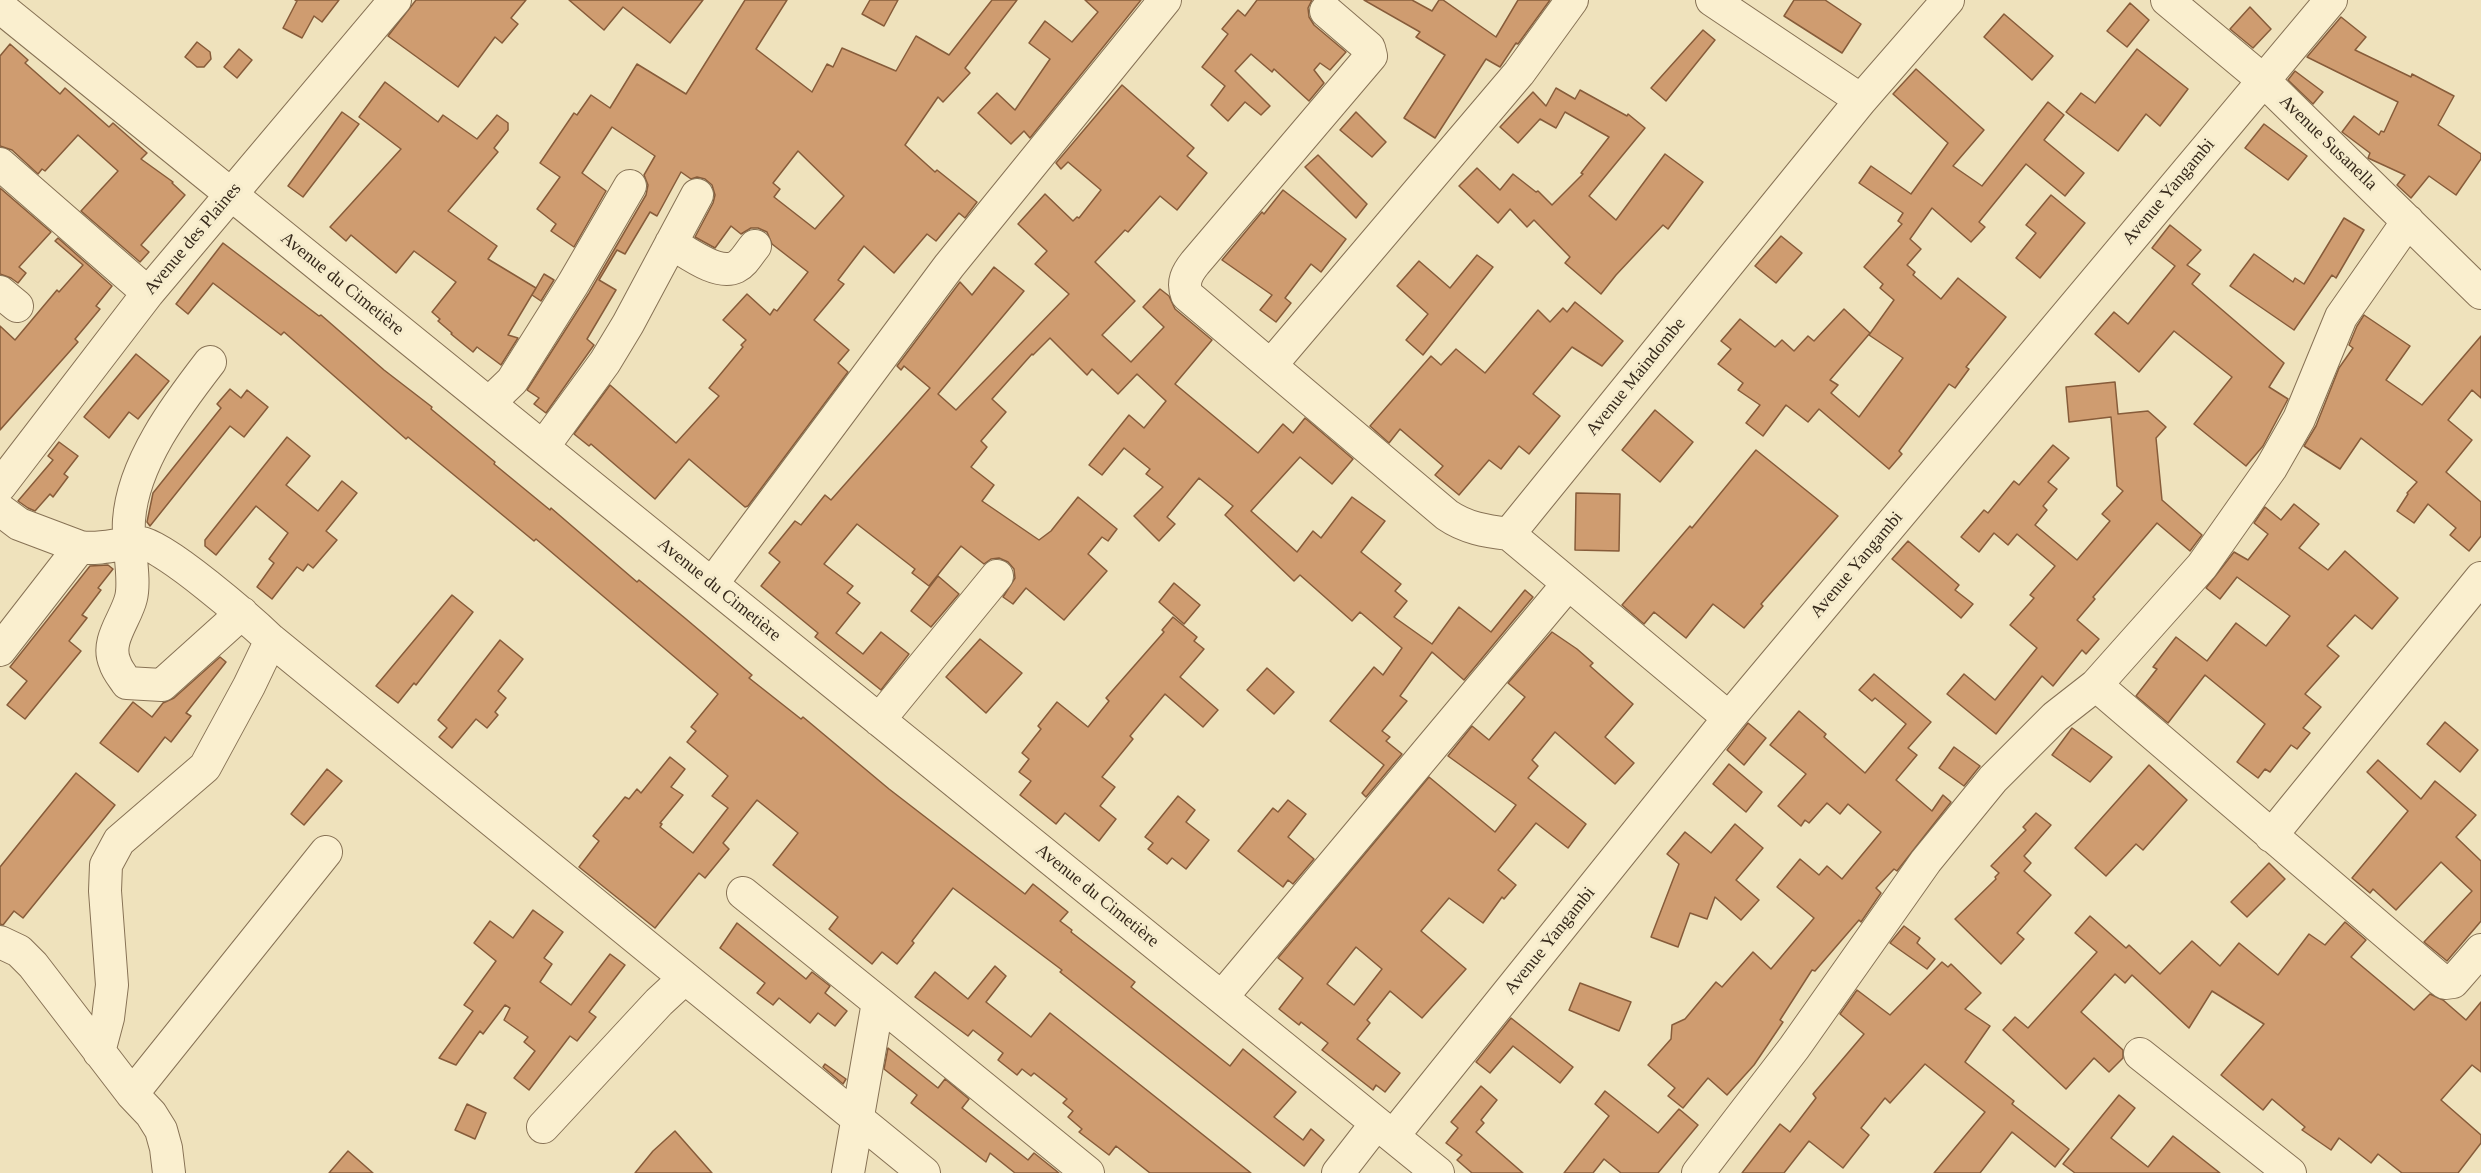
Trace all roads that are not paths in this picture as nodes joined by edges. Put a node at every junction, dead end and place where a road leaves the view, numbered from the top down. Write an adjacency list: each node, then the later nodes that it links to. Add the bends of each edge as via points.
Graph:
1 (395, 0): 14 (street, Avenue des Plaines)
2 (1165, 0): 32 (street, via 950,266)
3 (1572, 0): 22 (street, via 1519,73)
4 (1712, 0): 11 (street)
5 (1948, 0): 11 (street, Avenue Maindombe)
6 (2167, 0): 10 (street, Avenue Susanella)
7 (2331, 0): 10 (street, Avenue Yangambi)
8 (0, 8): 14 (street, Avenue du Cimetière)
9 (1326, 11): 22 (street, via 1369,48 1371,56 1195,262 1185,280 1187,295)
10 (2263, 80): 16 (street, Avenue Susanella); 38 (street, Avenue Yangambi)
11 (1861, 100): 27 (street, Avenue Maindombe)
12 (0, 164): 19 (street)
13 (630, 186): 23 (street, via 512,381)
14 (230, 194): 19 (street, Avenue des Plaines); 23 (street, Avenue du Cimetière)
15 (697, 195): 17 (street)
16 (2408, 221): 20 (street, Avenue Susanella); 37 (street, via 2337,324 2299,419 2271,468 2202,566)
17 (671, 243): 18 (street, via 710,265 727,269 737,266); 24 (street, via 605,362)
18 (755, 246)
19 (148, 293): 25 (street, Avenue des Plaines)
20 (2481, 293)
21 (210, 362): 28 (street, via 161,431 140,475 130,503)
22 (1271, 365): 27 (street, via 1461,525)
23 (489, 403): 24 (street, Avenue du Cimetière)
24 (543, 447): 32 (street, Avenue du Cimetière)
25 (0, 486)
26 (0, 510): 29 (street, via 19,524)
27 (1509, 534): 33 (street)
28 (129, 545): 29 (street); 34 (street, via 141,543 161,551); 34 (street, via 132,597 113,638 114,662 127,683 162,685)
29 (80, 547): 36 (street)
30 (997, 576): 39 (street)
31 (2481, 578): 40 (street)
32 (712, 584): 39 (street, Avenue du Cimetière)
33 (1568, 584): 38 (street); 46 (street)
34 (242, 613): 35 (street)
35 (271, 640): 45 (street); 48 (street, via 204,767 119,841 106,865 112,985)
36 (0, 650)
37 (2096, 685): 40 (street); 60 (street, via 2055,717 1993,779 1926,861 1800,1039)
38 (1729, 718): 53 (street, Avenue Yangambi)
39 (879, 720): 46 (street, Avenue du Cimetière)
40 (2271, 836): 44 (street, via 2441,980 2450,984)
41 (326, 852): 50 (street)
42 (743, 893): 47 (street)
43 (0, 942): 48 (street, via 19,951 33,965)
44 (2481, 950)
45 (685, 978): 51 (street); 52 (street)
46 (1222, 998): 53 (street, Avenue du Cimetière)
47 (878, 1002): 51 (street); 57 (street)
48 (99, 1052): 50 (street)
49 (2140, 1054): 61 (street)
50 (132, 1094): 54 (street, via 161,1130)
51 (858, 1121): 55 (street); 56 (street)
52 (543, 1127)
53 (1385, 1130): 58 (street, Avenue Yangambi); 59 (street, Avenue du Cimetière)
54 (169, 1173)
55 (848, 1173)
56 (924, 1173)
57 (1088, 1173)
58 (1338, 1173)
59 (1438, 1173)
60 (1698, 1173)
61 (2290, 1173)

